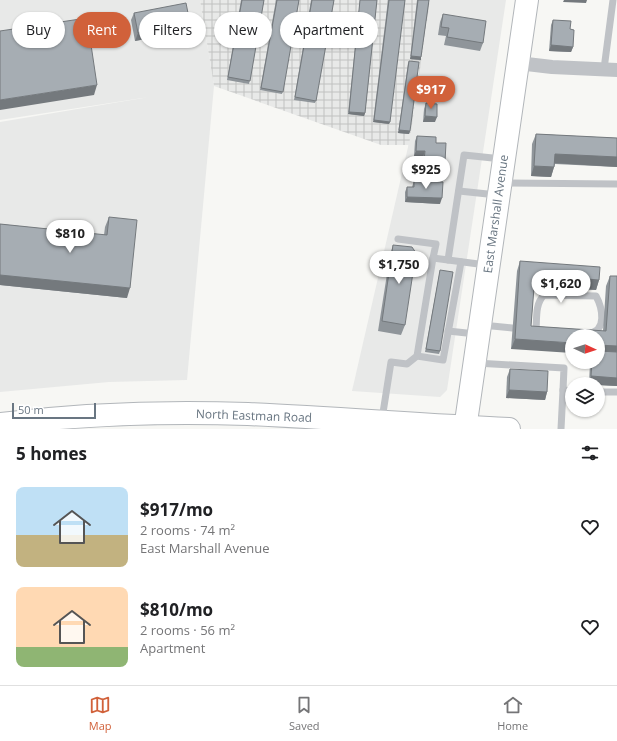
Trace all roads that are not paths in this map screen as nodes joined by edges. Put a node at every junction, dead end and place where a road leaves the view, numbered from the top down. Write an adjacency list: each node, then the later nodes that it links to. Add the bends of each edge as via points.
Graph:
1 (527, 0): 3 (main road, East Marshall Avenue)
2 (613, 0): 4 (lane)
3 (518, 63): 4 (street); 5 (main road, East Marshall Avenue)
4 (611, 70)
5 (504, 160): 7 (main road, East Marshall Avenue); 8 (lane, via 464,155)
6 (617, 184): 7 (lane)
7 (499, 189): 8 (lane); 13 (main road, East Marshall Avenue)
8 (459, 191): 11 (lane)
9 (398, 239): 10 (lane, via 436,244)
10 (433, 258): 11 (lane); 19 (lane, via 434,281 425,331)
11 (448, 260): 12 (lane)
12 (461, 262): 13 (lane); 18 (lane, via 454,284)
13 (488, 265): 16 (main road, East Marshall Avenue)
14 (512, 328): 16 (lane)
15 (597, 329): 17 (lane, via 602,319 601,305 596,296 544,295 538,305)
16 (479, 330): 18 (lane); 20 (main road, East Marshall Avenue)
17 (536, 330)
18 (446, 333): 19 (lane, via 443,360)
19 (417, 356): 25 (lane, via 407,364 391,362)
20 (474, 363): 21 (lane, via 564,368); 26 (main road, East Marshall Avenue)
21 (563, 390): 28 (lane)
22 (605, 392): 23 (lane)
23 (617, 392)
24 (0, 424): 25 (main road, North Eastman Road, via 74,417 174,413 251,414)
25 (381, 426): 26 (main road, North Eastman Road)
26 (465, 428): 27 (main road, North Eastman Road)
27 (509, 429)
28 (560, 429)

